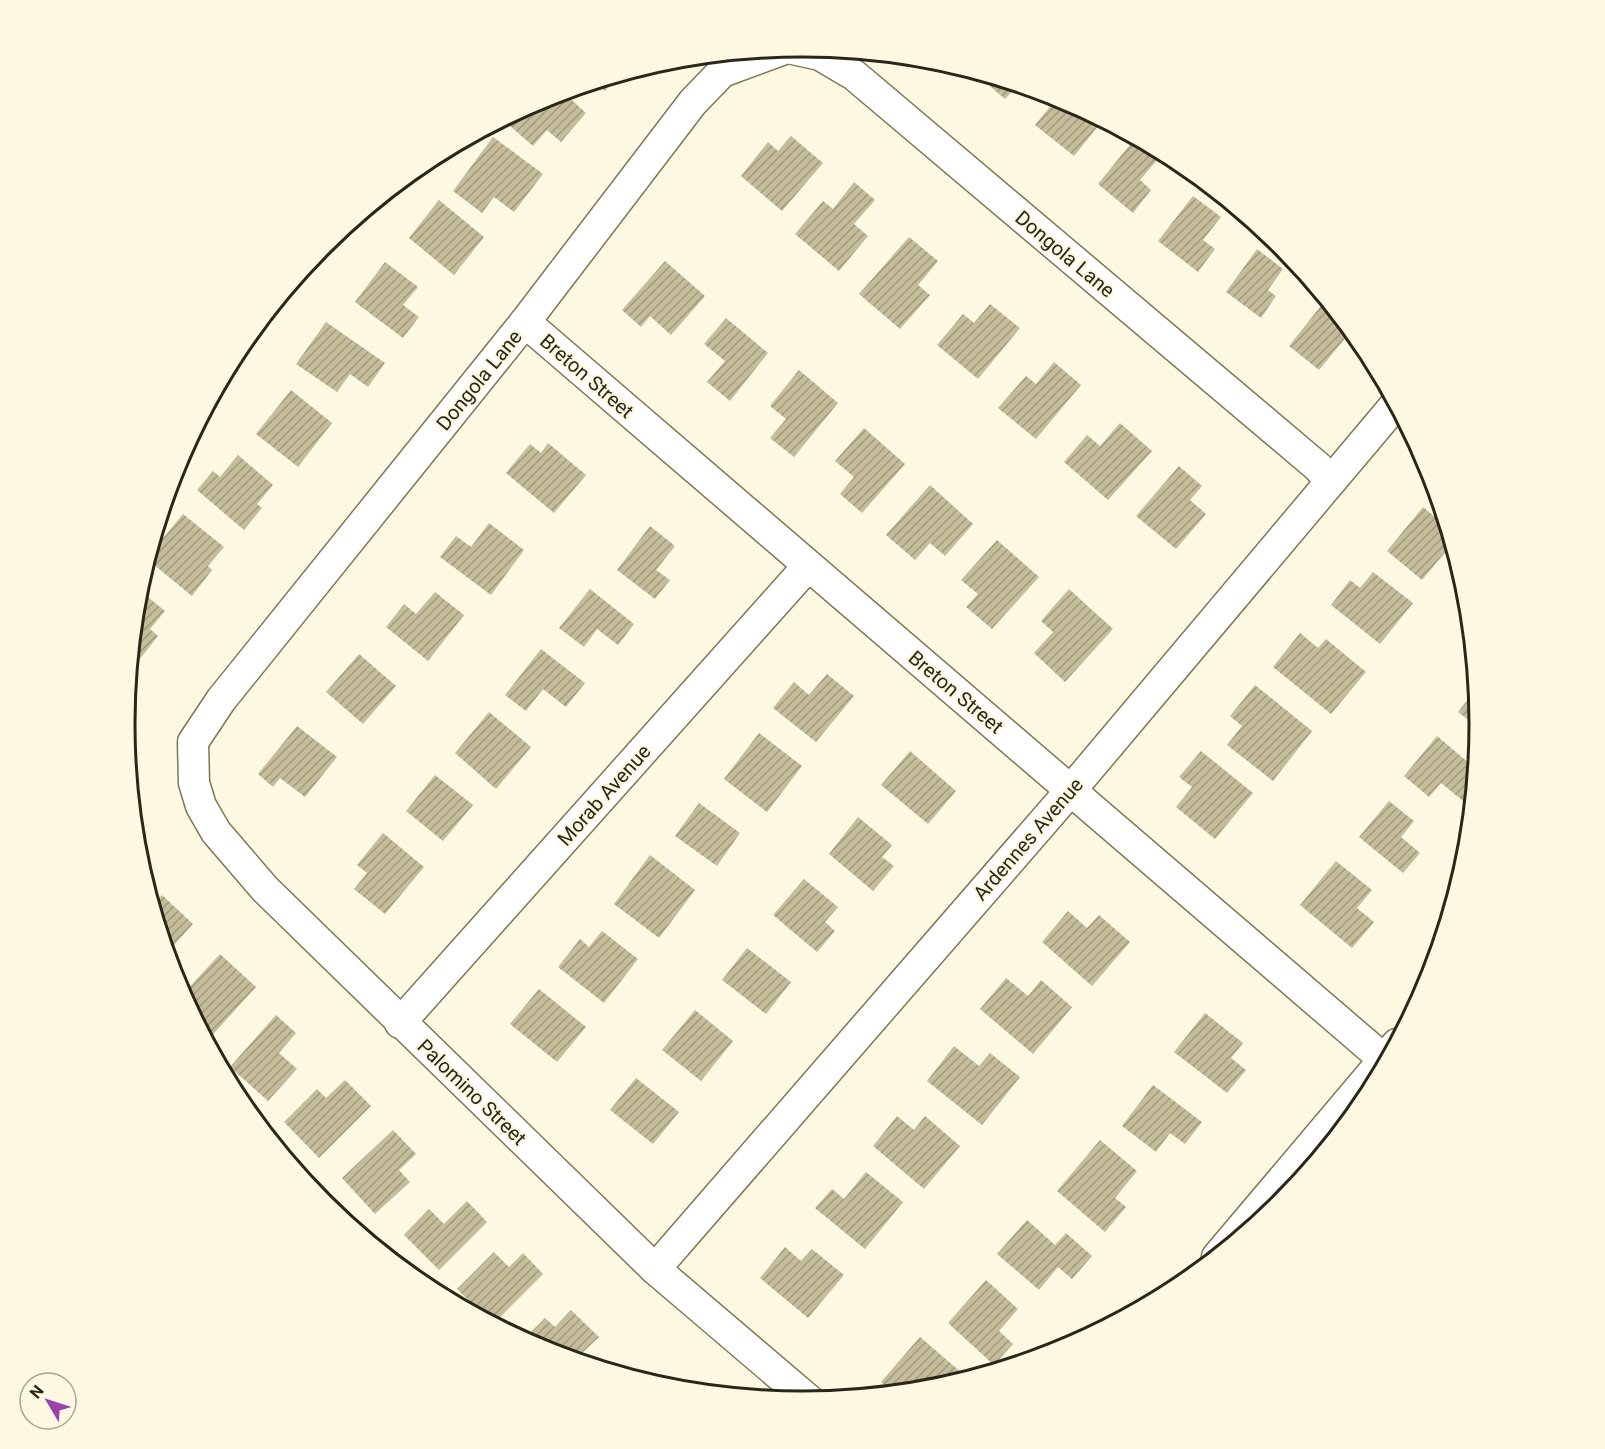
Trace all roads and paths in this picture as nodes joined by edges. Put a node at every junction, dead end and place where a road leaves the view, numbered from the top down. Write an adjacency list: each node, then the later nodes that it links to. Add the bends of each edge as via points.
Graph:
1 (760, 58): 3 (street, Dongola Lane, via 722,72 693,102)
2 (824, 58): 5 (street, Dongola Lane, via 854,75)
3 (525, 322): 6 (street, Breton Street); 7 (street, Dongola Lane, via 229,691)
4 (1391, 410): 5 (street, Ardennes Avenue)
5 (1330, 481): 8 (street, Ardennes Avenue)
6 (808, 566): 8 (street, Breton Street); 9 (street, Morab Avenue)
7 (193, 742): 9 (street, Palomino Street, via 194,783 201,806 216,832 265,889)
8 (1071, 790): 10 (street, Breton Street); 13 (street, Ardennes Avenue)
9 (400, 1023): 13 (street, Palomino Street)
10 (1385, 1051)
11 (1366, 1082): 12 (street)
12 (1245, 1224)
13 (655, 1269): 14 (street, Palomino Street)
14 (800, 1392)

